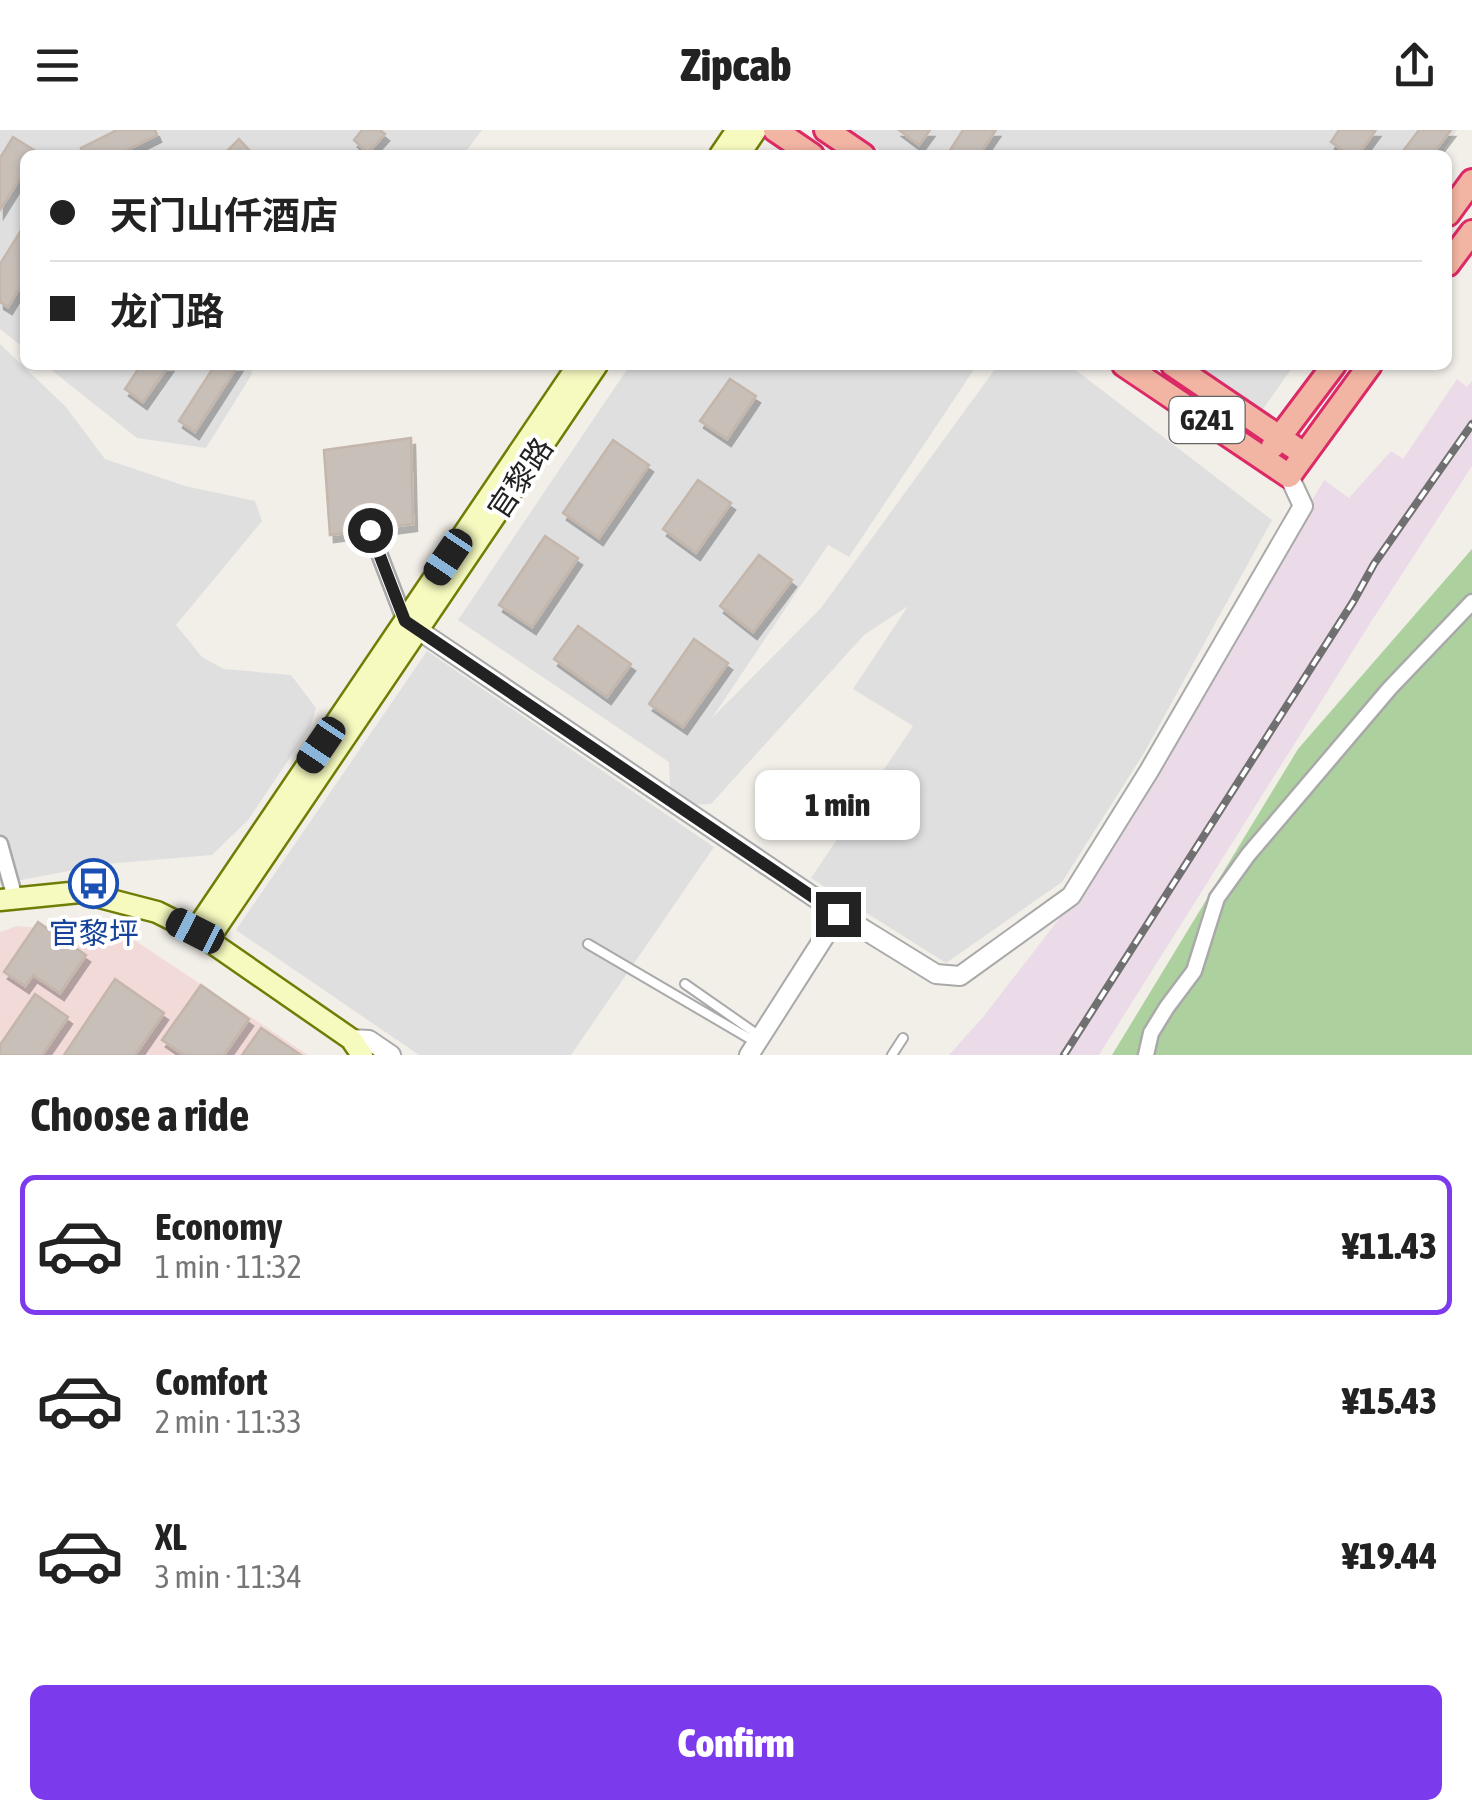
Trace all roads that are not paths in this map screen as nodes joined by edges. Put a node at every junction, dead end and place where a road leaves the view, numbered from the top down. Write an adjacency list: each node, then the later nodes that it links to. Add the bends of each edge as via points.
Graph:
1 (775, 130): 3 (highway)
2 (826, 130): 4 (highway)
3 (805, 150)
4 (856, 150)
5 (1472, 181): 6 (highway)
6 (1452, 208)
7 (1472, 232): 8 (highway)
8 (1452, 259)
9 (575, 370): 21 (main road, 官黎路)
10 (593, 370): 21 (main road, 官黎路)
11 (1131, 370): 17 (highway, G241)
12 (1180, 370): 15 (highway, G241)
13 (1330, 370): 15 (highway, G241)
14 (1366, 370): 16 (highway)
15 (1280, 438): 16 (highway, G241); 17 (highway, G241)
16 (1304, 454): 18 (highway)
17 (1264, 459): 18 (highway, G241)
18 (1289, 476): 24 (street, via 1303,506 1071,896 960,976 936,974)
19 (370, 530): 21 (street)
20 (1472, 602): 33 (street, via 1377,704 1216,898 1194,971 1151,1033)
21 (411, 625): 24 (street); 25 (main road, 官黎路)
22 (0, 844): 23 (street)
23 (7, 899): 25 (main road, via 80,892 157,912)
24 (838, 914): 29 (street)
25 (201, 935): 30 (main road)
26 (588, 944): 29 (lane)
27 (685, 984): 29 (lane)
28 (904, 1038): 32 (lane)
29 (756, 1045)
30 (357, 1047): 31 (street, via 369,1040)
31 (390, 1055)
32 (892, 1055)
33 (1146, 1055)

